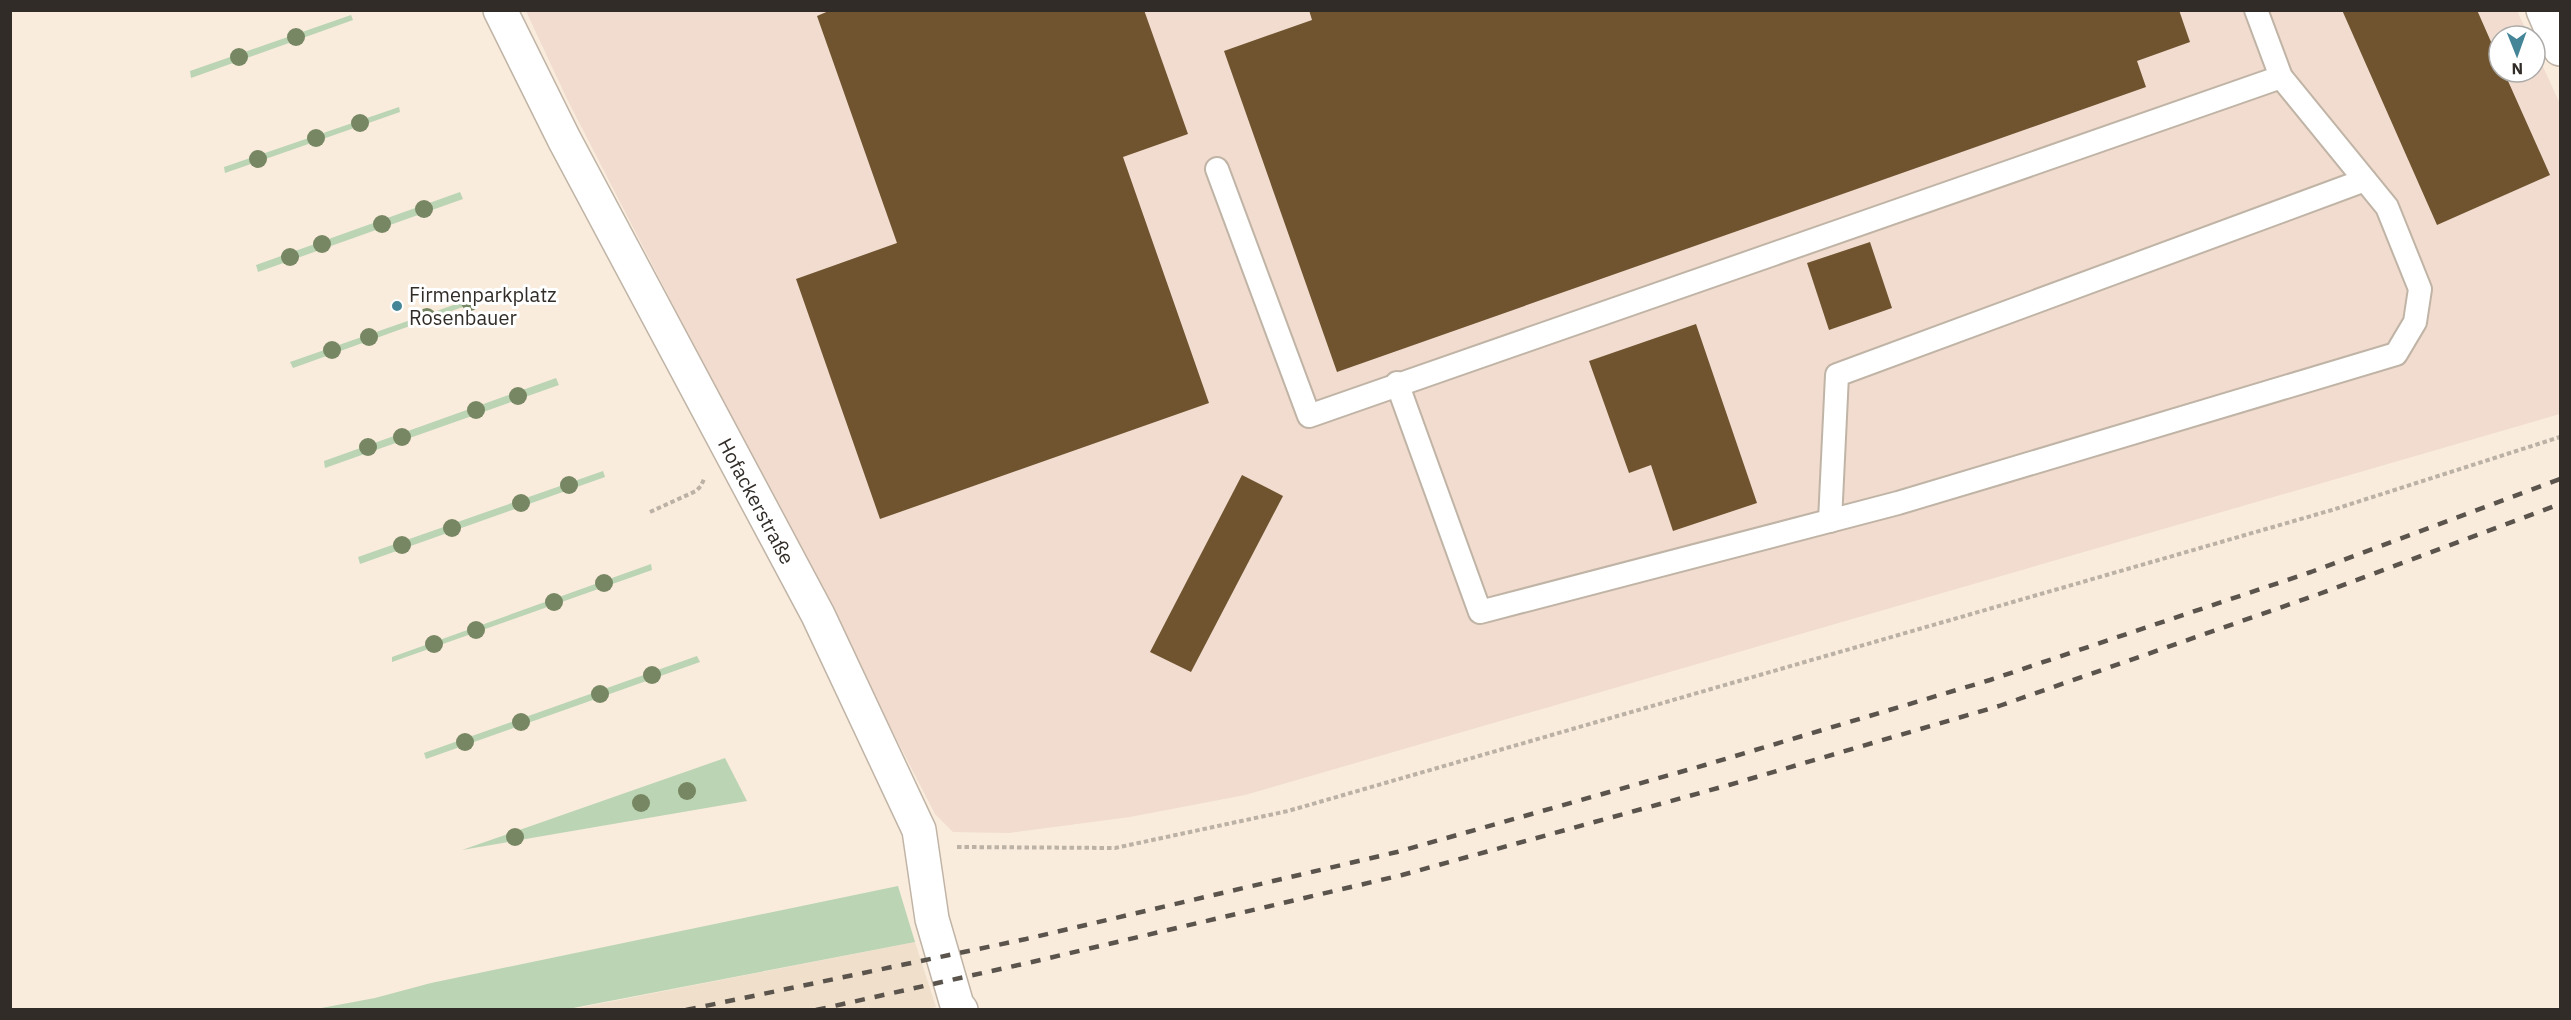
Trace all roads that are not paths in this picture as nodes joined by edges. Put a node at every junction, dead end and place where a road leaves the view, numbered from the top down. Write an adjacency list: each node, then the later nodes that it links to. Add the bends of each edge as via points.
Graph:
1 (500, 10): 10 (street, Hofackerstraße, via 564,139 818,615 919,830 932,920)
2 (2256, 10): 5 (lane)
3 (2543, 10): 4 (street)
4 (2560, 49)
5 (2281, 77): 7 (lane); 8 (lane)
6 (1217, 169): 8 (lane, via 1309,416)
7 (2365, 180): 9 (lane, via 1837,375); 9 (lane, via 2387,207 2420,289 2415,322 2396,354 1909,500)
8 (1397, 383): 9 (lane, via 1480,612)
9 (1830, 520)
10 (961, 1010)

